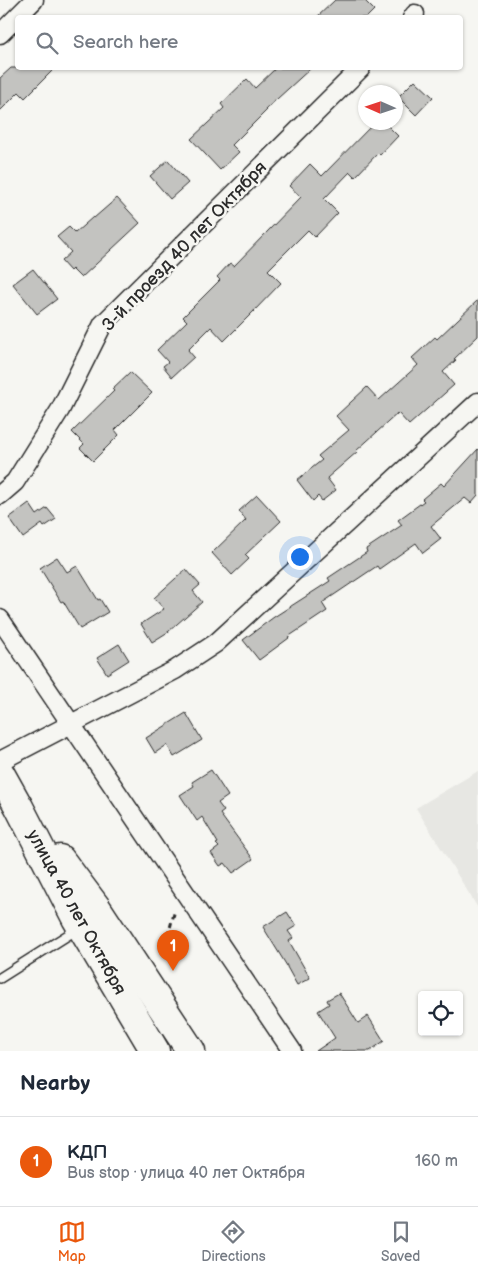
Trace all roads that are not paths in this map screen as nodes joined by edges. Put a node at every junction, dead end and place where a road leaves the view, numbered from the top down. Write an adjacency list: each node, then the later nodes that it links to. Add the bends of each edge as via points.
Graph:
1 (34, 0): 2 (street)
2 (19, 15)
3 (15, 19): 4 (street)
4 (0, 34)
5 (359, 70): 7 (street, 3-й проезд 40 лет Октября, via 102,324 60,410 15,482)
6 (478, 402): 9 (street, via 216,643 175,670)
7 (0, 495)
8 (0, 619): 9 (street)
9 (72, 724): 10 (street); 17 (street)
10 (0, 761)
11 (0, 773): 12 (main road, улица 40 лет Октября)
12 (19, 807): 13 (main road, улица 40 лет Октября); 16 (main road, via 96,907)
13 (81, 927): 14 (lane); 15 (main road, улица 40 лет Октября)
14 (0, 978)
15 (155, 1051)
16 (191, 1051)
17 (292, 1051)

